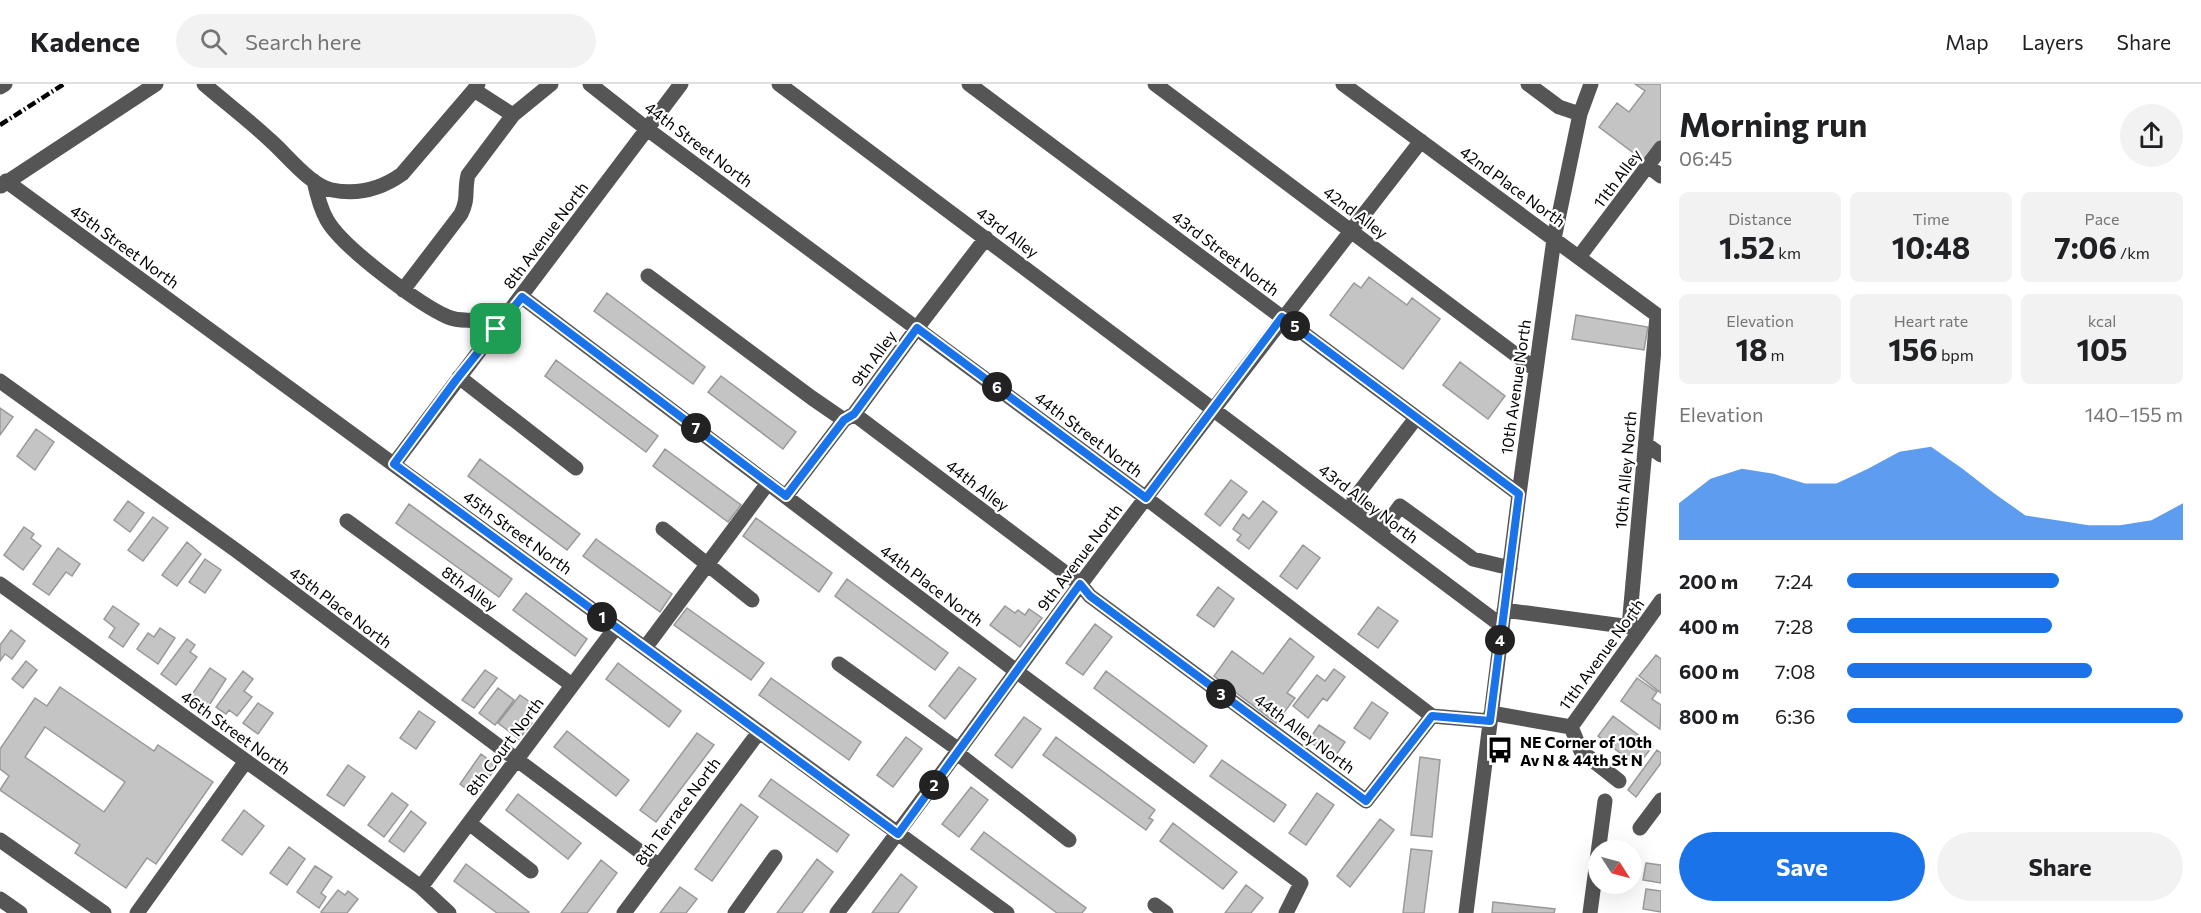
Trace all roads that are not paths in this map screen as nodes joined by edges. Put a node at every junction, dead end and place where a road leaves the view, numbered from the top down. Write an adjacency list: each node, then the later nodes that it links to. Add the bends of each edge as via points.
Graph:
1 (5, 84): 13 (street)
2 (156, 84): 23 (street)
3 (204, 84): 22 (street)
4 (551, 84): 16 (street)
5 (590, 84): 17 (street, 44th Street North)
6 (681, 84): 17 (street, 8th Avenue North)
7 (779, 84): 25 (street, 43rd Alley)
8 (969, 84): 31 (street, 43rd Street North)
9 (1155, 84): 24 (street, 42nd Alley)
10 (1343, 84): 18 (street, 42nd Place North)
11 (1528, 84): 15 (street, via 1559,107)
12 (1591, 84): 15 (street, 10th Avenue North)
13 (0, 87)
14 (476, 87): 16 (street); 22 (street, via 415,161 388,184 375,190 331,190)
15 (1580, 114): 26 (street, 10th Avenue North)
16 (513, 115): 29 (street, via 468,175 468,194 461,214)
17 (647, 129): 30 (street, 8th Avenue North); 33 (street, 44th Street North)
18 (1421, 141): 24 (street, 9th Avenue North); 26 (street, 42nd Place North)
19 (1661, 148): 20 (street, 11th Alley)
20 (1648, 166): 21 (street); 27 (street, 11th Alley)
21 (1661, 176)
22 (314, 181): 29 (street, via 319,202 338,236)
23 (3, 184): 43 (street, 45th Street North)
24 (1351, 231): 31 (street, 9th Avenue North); 35 (street, 42nd Alley)
25 (986, 238): 33 (street, 9th Alley); 38 (street, 43rd Alley)
26 (1554, 239): 27 (street, 42nd Place North); 35 (street, 10th Avenue North)
27 (1579, 257): 32 (street, 42nd Place North)
28 (648, 276): 39 (street, 44th Alley, via 812,398)
29 (403, 290): 34 (street, via 456,321 481,321)
30 (522, 297): 34 (street, 8th Avenue North); 45 (street, 44th Place North)
31 (1282, 317): 38 (street, 9th Avenue North); 40 (street, 43rd Street North)
32 (1659, 317): 41 (street, 10th Alley North)
33 (917, 328): 39 (street, 9th Alley); 48 (street, 44th Street North)
34 (496, 329): 36 (street, 8th Avenue North)
35 (1536, 370): 46 (street, 10th Avenue North)
36 (459, 377): 43 (street, 8th Avenue North); 44 (street)
37 (0, 381): 71 (street, 45th Place North, via 247,558)
38 (1214, 410): 48 (street, 9th Avenue North); 50 (street, 43rd Alley North)
39 (849, 417): 47 (street, 9th Alley); 55 (street, 44th Alley)
40 (1416, 418): 46 (street, 43rd Street North); 50 (street, via 1354,499)
41 (1646, 444): 42 (street); 61 (street, 10th Alley North)
42 (1661, 455)
43 (394, 464): 60 (street, 45th Street North)
44 (576, 468)
45 (768, 483): 47 (street, 44th Place North); 52 (street)
46 (1519, 494): 53 (street, 10th Avenue North)
47 (786, 496): 64 (street, 44th Place North)
48 (1146, 498): 55 (street, 9th Avenue North); 66 (street, 44th Street North)
49 (347, 521): 65 (street, 8th Alley)
50 (1383, 528): 53 (street, via 1400,506 1473,559); 59 (street, 43rd Alley North)
51 (663, 530): 52 (street)
52 (707, 564): 56 (street); 62 (street)
53 (1510, 568): 58 (street, 10th Avenue North)
54 (0, 584): 72 (street, 46th Street North)
55 (1080, 584): 64 (street, 9th Avenue North); 66 (street, 44th Alley North, via 1090,596 1366,801)
56 (752, 600)
57 (1661, 602): 61 (street, 11th Avenue North)
58 (1504, 610): 59 (street, 10th Avenue North); 61 (street)
59 (1502, 626): 67 (street, 10th Avenue North)
60 (616, 627): 62 (street, 45th Street North); 65 (street, 8th Court North)
61 (1635, 628): 68 (street, 11th Avenue North)
62 (645, 648): 69 (street, 45th Street North)
63 (839, 664): 70 (street)
64 (1016, 671): 70 (street, 9th Avenue North); 86 (street, 44th Place North, via 1301,883)
65 (572, 685): 71 (street, 8th Court North)
66 (1432, 716): 67 (street)
67 (1490, 717): 68 (street); 95 (street, 10th Avenue North)
68 (1571, 727): 73 (street, via 1581,751)
69 (759, 732): 78 (street, 45th Street North); 82 (street, 8th Terrace North)
70 (958, 752): 78 (street, 9th Avenue North); 80 (street)
71 (516, 760): 76 (street, 8th Court North); 82 (street, 45th Place North)
72 (246, 761): 84 (street, 46th Street North); 90 (street)
73 (1619, 781)
74 (1661, 800): 77 (street)
75 (1605, 801): 96 (street)
76 (469, 823): 83 (street); 84 (street, 8th Court North)
77 (1640, 828)
78 (898, 834): 93 (street, 9th Avenue North); 94 (street, 45th Street North)
79 (0, 840): 89 (street)
80 (1069, 840)
81 (775, 857): 92 (street)
82 (658, 865): 91 (street, 8th Terrace North)
83 (531, 871)
84 (421, 887): 87 (street, 46th Street North)
85 (0, 899): 88 (street)
86 (1288, 910)
87 (447, 912)
88 (20, 913)
89 (104, 913)
90 (137, 913)
91 (624, 913)
92 (735, 913)
93 (837, 913)
94 (1007, 913)
95 (1466, 913)
96 (1590, 913)

